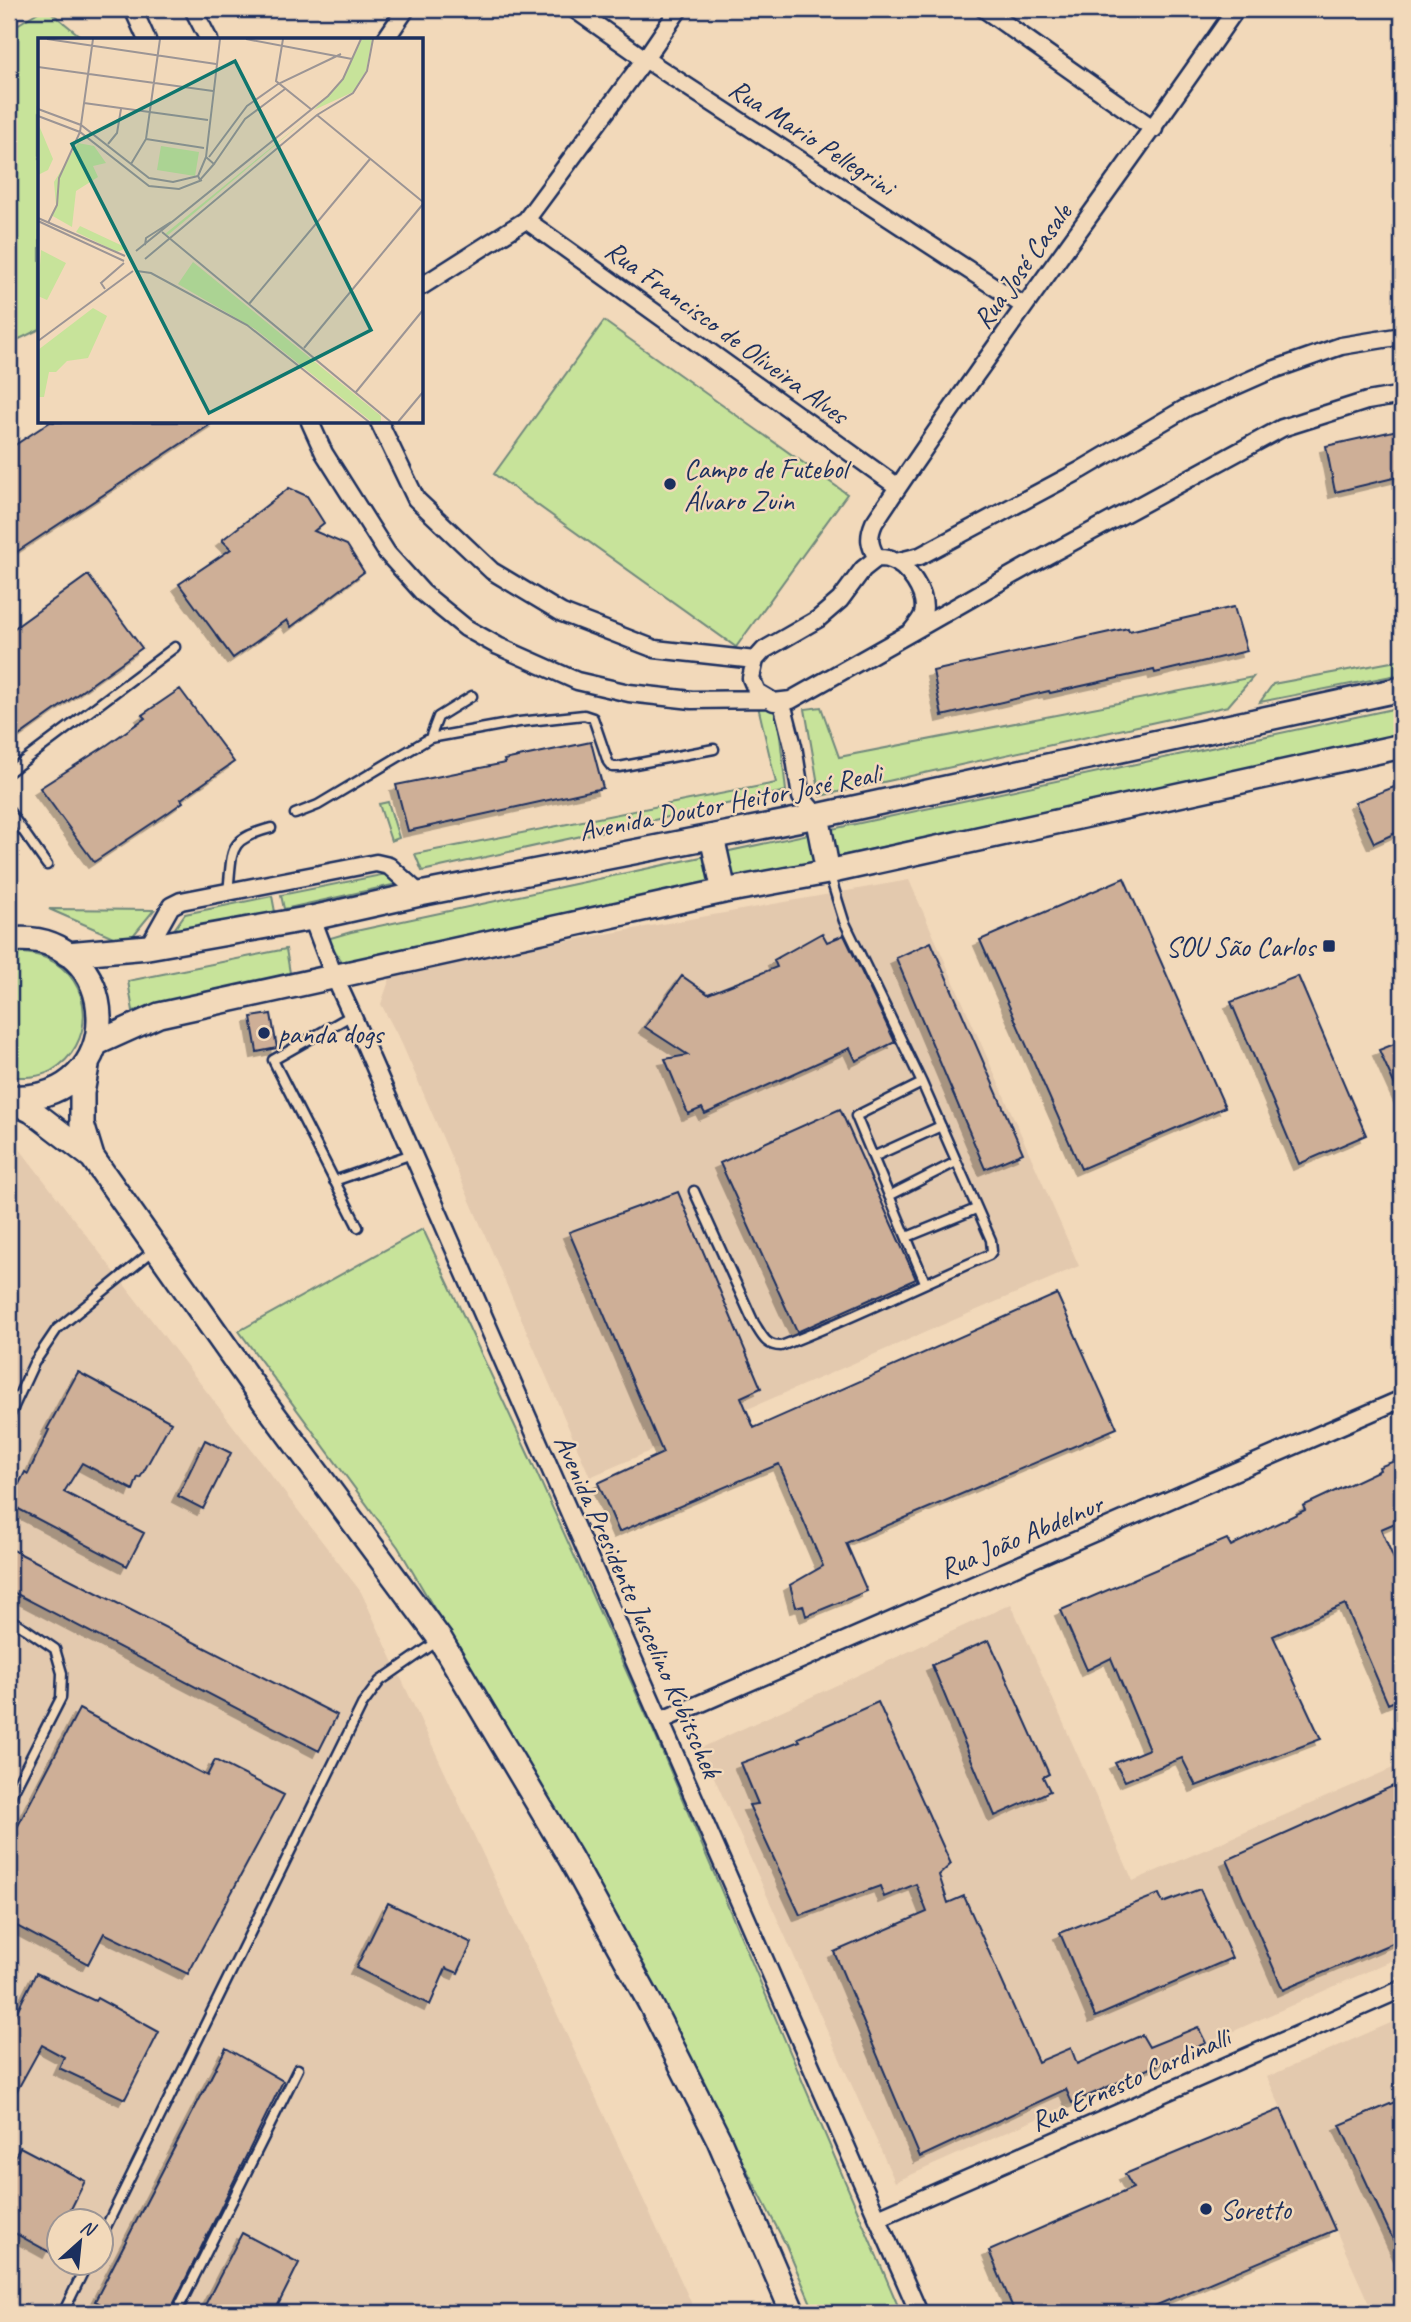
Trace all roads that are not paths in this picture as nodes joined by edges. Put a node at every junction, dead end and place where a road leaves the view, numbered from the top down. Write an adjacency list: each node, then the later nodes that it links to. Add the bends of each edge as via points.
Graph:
1 (133, 9): 8 (street)
2 (193, 9): 9 (street)
3 (406, 9): 10 (street)
4 (574, 9): 11 (street, Rua Mario Pellegrini)
5 (679, 9): 11 (street)
6 (984, 9): 12 (street)
7 (1236, 9): 12 (street, Rua José Casale)
8 (146, 38)
9 (208, 38)
10 (386, 38)
11 (645, 59): 13 (street); 15 (street, Rua Mario Pellegrini)
12 (1154, 129): 15 (street, Rua José Casale)
13 (526, 220): 14 (street); 20 (street, Rua Francisco de Oliveira Alves)
14 (424, 285)
15 (1024, 306): 20 (street, Rua José Casale)
16 (1402, 336): 22 (street, via 1341,346 1186,408 1082,470 920,556)
17 (1402, 396): 23 (street, via 1367,401 1282,428)
18 (311, 424): 28 (street, via 387,554 423,593 466,628 577,681 629,694)
19 (380, 424): 25 (street, via 416,499 492,571 562,613 655,649)
20 (898, 487): 21 (street, Rua José Casale, via 870,533 870,547)
21 (877, 558): 22 (street); 25 (street, via 818,619)
22 (896, 562): 23 (street, via 922,594 923,615)
23 (911, 633): 28 (street, via 791,700)
24 (175, 646): 32 (lane)
25 (755, 660): 28 (street, via 751,678 757,692)
26 (1402, 689): 35 (main road, Avenida Doutor Heitor José Reali)
27 (472, 696): 29 (lane, via 438,717)
28 (775, 701): 35 (street, via 793,746 801,797)
29 (430, 738): 31 (lane, via 584,715 596,723 612,766); 34 (lane)
30 (1402, 746): 39 (main road)
31 (715, 749)
32 (9, 772)
33 (9, 811): 38 (lane)
34 (295, 814)
35 (817, 816): 37 (main road, Avenida Doutor Heitor José Reali); 39 (main road)
36 (271, 828): 41 (lane, via 245,835 233,850)
37 (712, 837): 40 (main road); 42 (main road, Avenida Doutor Heitor José Reali)
38 (47, 865)
39 (828, 872): 40 (main road); 51 (lane, via 844,920)
40 (724, 891): 47 (main road)
41 (228, 893): 42 (street, via 376,863 389,866); 45 (street, via 171,906)
42 (419, 894): 43 (main road, Avenida Doutor Heitor José Reali)
43 (312, 918): 45 (main road, Avenida Doutor Heitor José Reali); 47 (street, Avenida Presidente Juscelino Kubitschek)
44 (9, 940): 46 (main road, via 46,943)
45 (148, 947): 46 (main road, Avenida Doutor Heitor José Reali)
46 (67, 954): 49 (main road, via 85,971 97,993 101,1018)
47 (334, 976): 48 (street, Avenida Presidente Juscelino Kubitschek); 49 (main road, via 159,1015)
48 (352, 1015): 54 (street, Avenida Presidente Juscelino Kubitschek); 58 (lane, via 273,1060)
49 (97, 1043): 50 (main road)
50 (87, 1066): 52 (main road, via 49,1094); 55 (main road, via 82,1124)
51 (922, 1083): 53 (lane); 56 (lane, via 856,1116)
52 (9, 1099): 55 (main road)
53 (941, 1126): 56 (lane); 57 (lane)
54 (412, 1154): 58 (lane); 70 (street, Avenida Presidente Juscelino Kubitschek)
55 (92, 1157): 64 (main road)
56 (873, 1157): 60 (lane)
57 (956, 1162): 60 (lane); 61 (lane)
58 (334, 1181): 62 (lane)
59 (694, 1191): 65 (lane, via 754,1323 771,1346 847,1321)
60 (889, 1196): 63 (lane)
61 (976, 1209): 63 (lane); 65 (lane, via 992,1251)
62 (358, 1227)
63 (907, 1237): 65 (lane)
64 (156, 1248): 67 (lane, via 57,1329 34,1363); 69 (main road)
65 (925, 1282)
66 (1402, 1399): 70 (street, Rua João Abdelnur)
67 (9, 1417)
68 (9, 1619): 71 (lane, via 55,1649 62,1673 61,1698)
69 (440, 1639): 74 (lane, via 380,1681 362,1705); 80 (main road, via 571,1859 650,2003 719,2140)
70 (660, 1721): 75 (street, Avenida Presidente Juscelino Kubitschek)
71 (9, 1800)
72 (1402, 1989): 75 (street, Rua Ernesto Cardinalli)
73 (298, 2069): 79 (lane)
74 (116, 2206)
75 (878, 2218): 81 (street, Avenida Presidente Juscelino Kubitschek)
76 (81, 2276): 77 (lane)
77 (64, 2310): 78 (lane)
78 (77, 2313)
79 (176, 2313)
80 (793, 2313)
81 (919, 2313)

